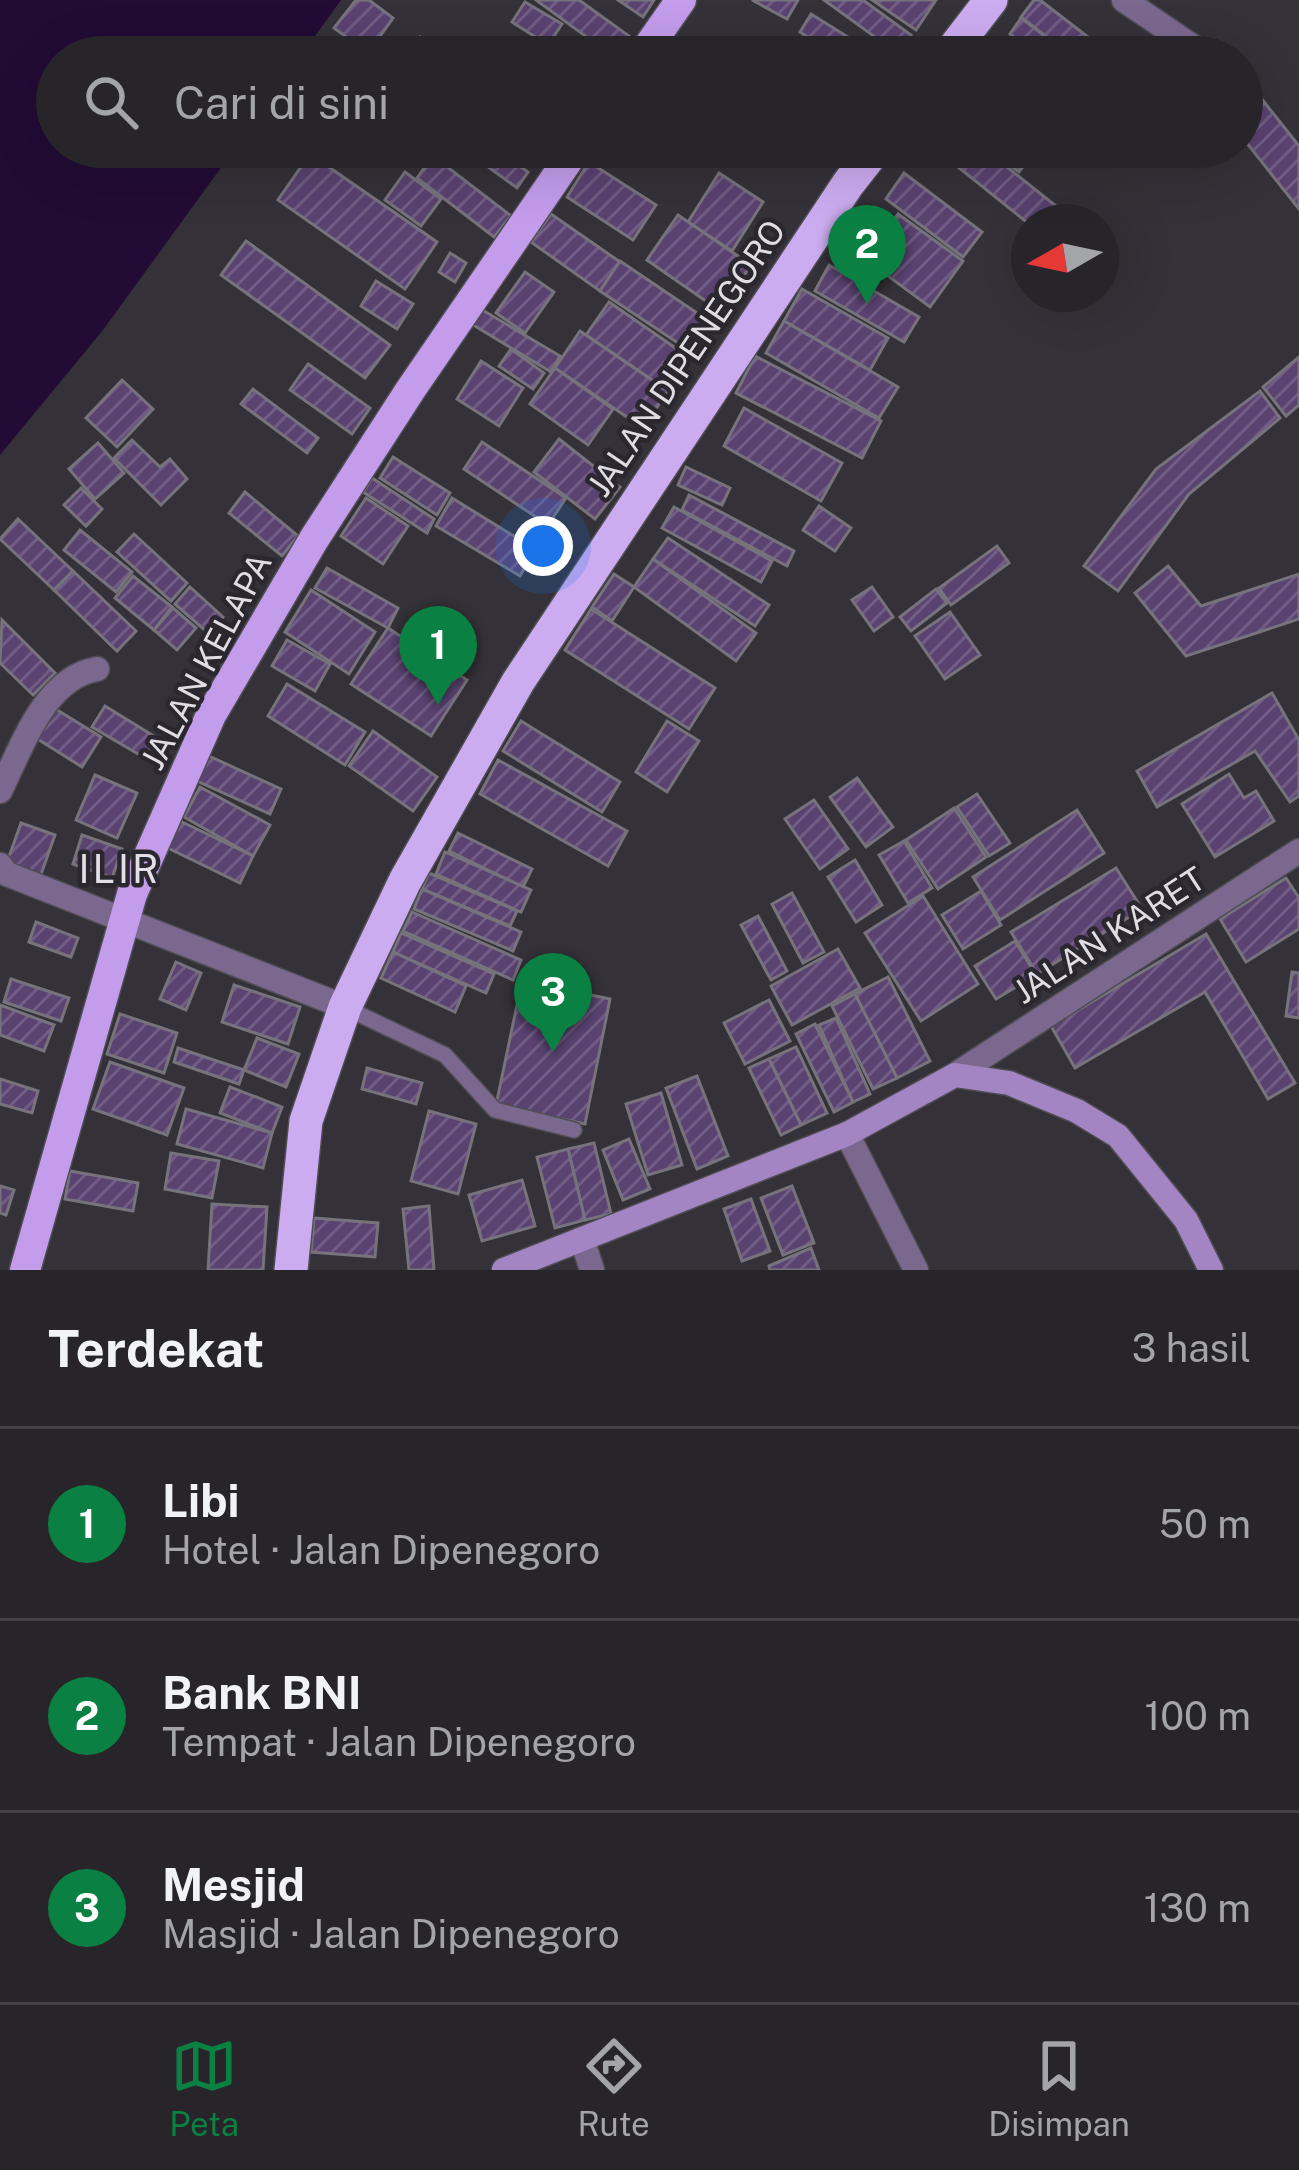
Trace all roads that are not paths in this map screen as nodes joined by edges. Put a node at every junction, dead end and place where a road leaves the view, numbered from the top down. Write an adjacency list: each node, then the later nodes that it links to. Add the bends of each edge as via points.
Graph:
1 (681, 0): 4 (main road)
2 (991, 0): 5 (highway)
3 (1124, 0): 6 (street)
4 (655, 36)
5 (963, 36)
6 (1177, 36)
7 (563, 168): 13 (main road, JALAN KELAPA, via 258,632 186,766)
8 (862, 168): 14 (highway, JALAN DIPENEGORO, via 518,682)
9 (97, 669): 10 (street, via 76,675 44,707)
10 (0, 791)
11 (1299, 850): 15 (street, JALAN KARET)
12 (0, 865): 13 (street)
13 (124, 917): 14 (street); 19 (main road, JALAN KELAPA)
14 (344, 1007): 16 (lane, via 446,1054 495,1110); 20 (highway, JALAN DIPENEGORO, via 306,1121)
15 (955, 1075): 17 (main road); 24 (main road, via 1009,1083 1118,1136 1186,1220)
16 (574, 1130)
17 (847, 1134): 18 (main road); 23 (street)
18 (582, 1239): 21 (main road); 22 (street)
19 (25, 1270)
20 (291, 1270)
21 (504, 1270)
22 (592, 1270)
23 (916, 1270)
24 (1211, 1270)

